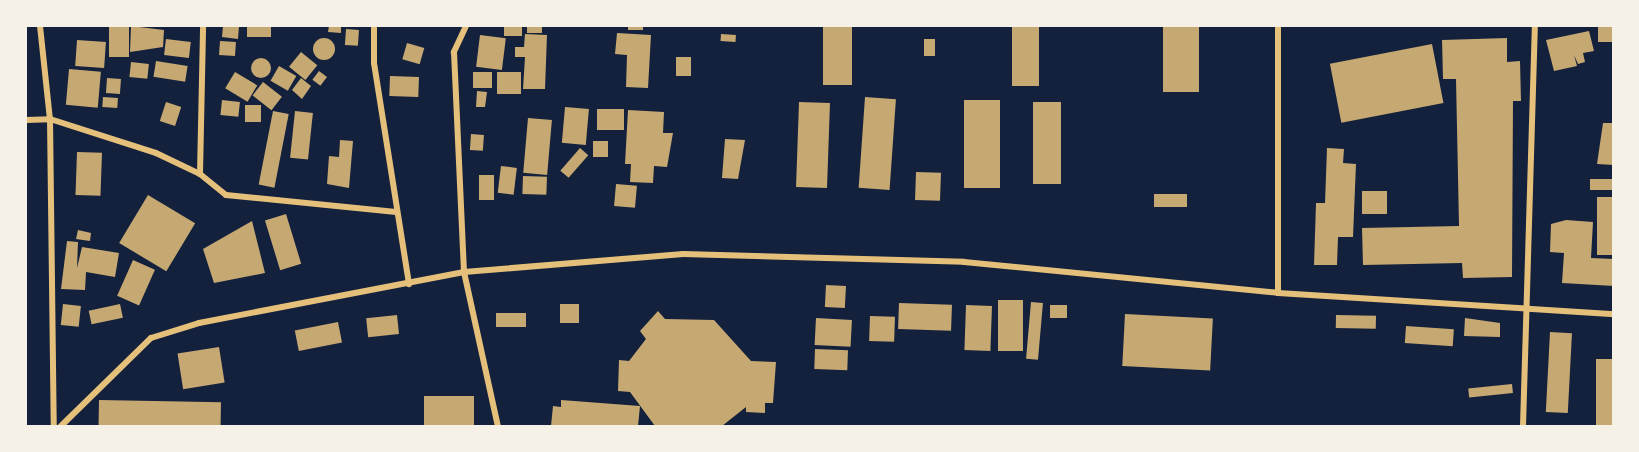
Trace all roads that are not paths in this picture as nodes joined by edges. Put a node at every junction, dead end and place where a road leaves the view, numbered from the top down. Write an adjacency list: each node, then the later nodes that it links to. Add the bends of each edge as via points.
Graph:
1 (40, 26): 8 (street)
2 (203, 26): 9 (street)
3 (374, 26): 10 (street)
4 (466, 26): 11 (street, via 454,52)
5 (1278, 26): 13 (street)
6 (1535, 26): 14 (street)
7 (26, 120): 8 (street)
8 (50, 120): 9 (street, via 156,153); 16 (street)
9 (200, 174): 10 (street, via 226,195)
10 (396, 212): 12 (street)
11 (464, 272): 12 (street); 13 (street, via 683,254 836,255); 18 (street)
12 (409, 284): 17 (street, via 199,323 151,338)
13 (1278, 293): 14 (street)
14 (1527, 311): 15 (street); 19 (street)
15 (1614, 314)
16 (54, 426)
17 (61, 426)
18 (498, 426)
19 (1523, 426)

